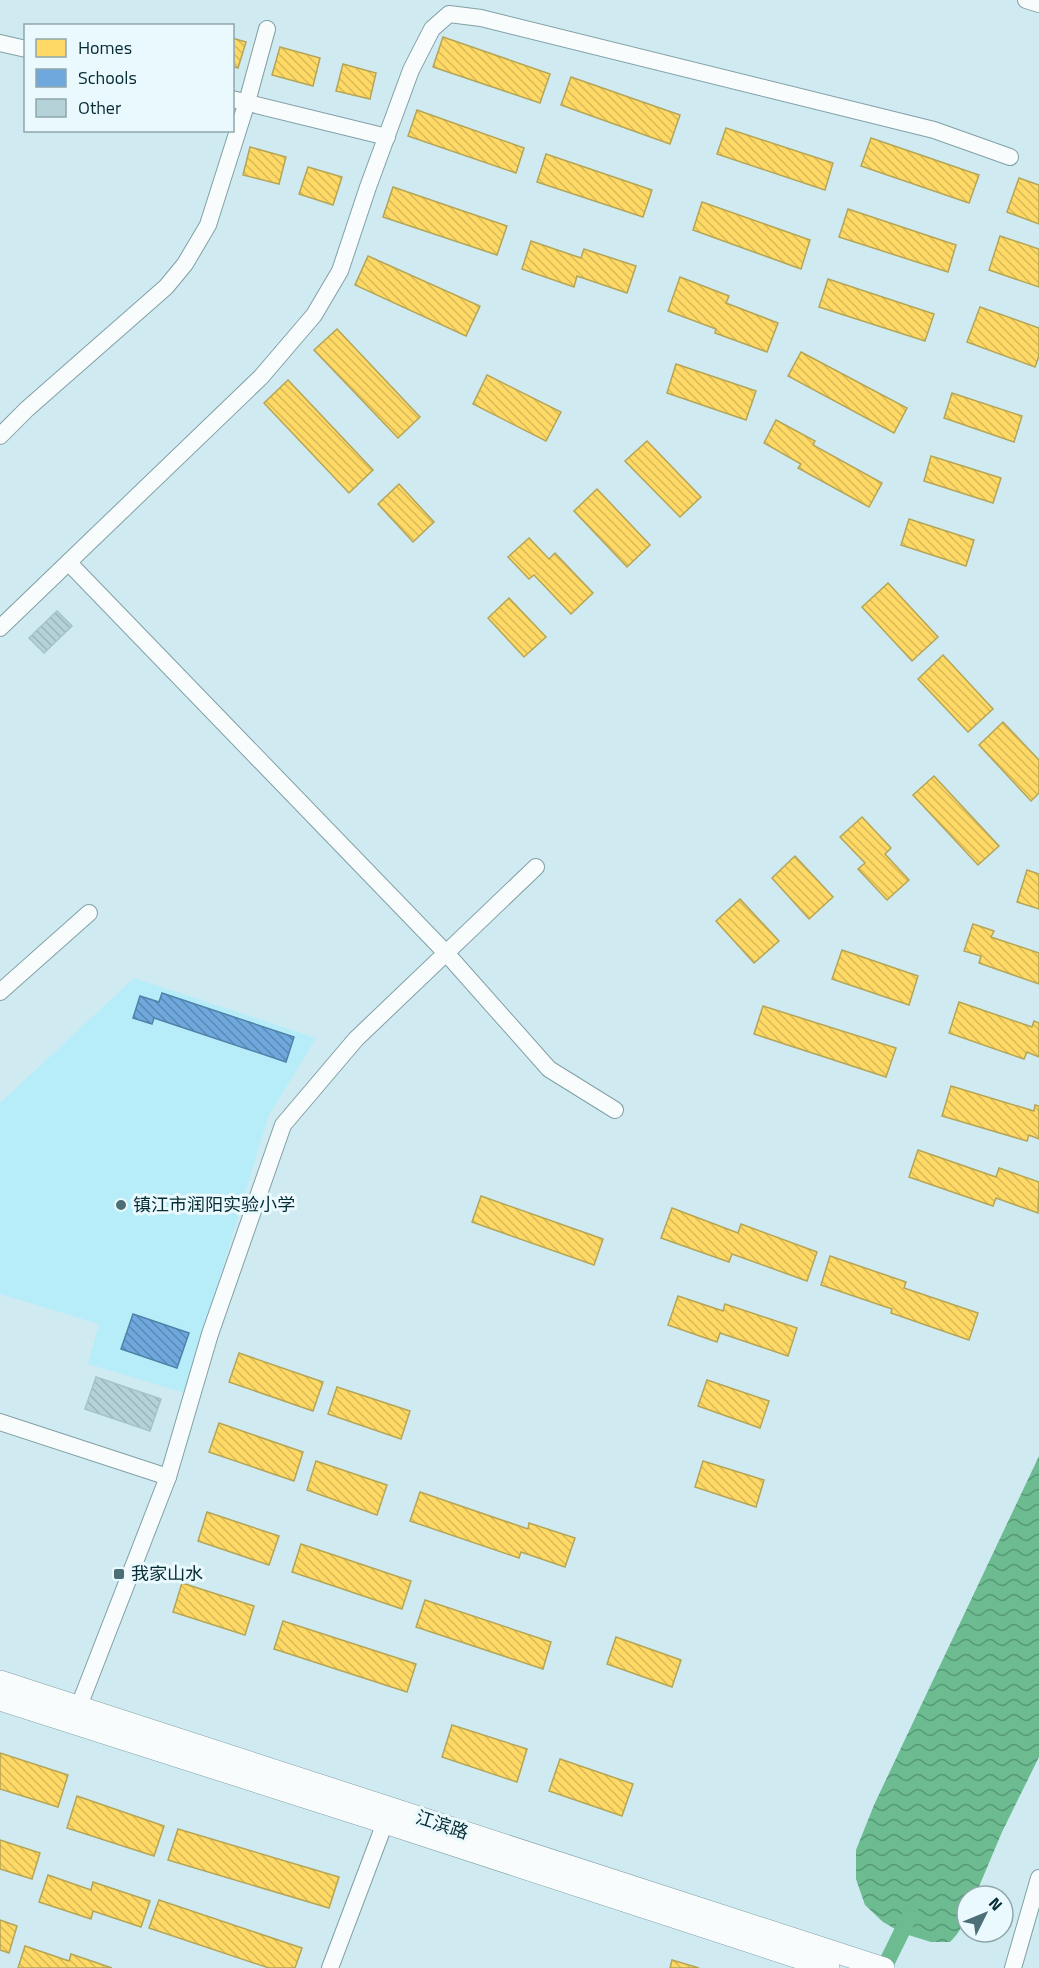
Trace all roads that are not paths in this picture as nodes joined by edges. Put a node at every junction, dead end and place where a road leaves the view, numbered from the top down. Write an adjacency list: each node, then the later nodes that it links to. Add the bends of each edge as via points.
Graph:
1 (1026, 0): 2 (street)
2 (1039, 4)
3 (267, 29): 6 (street)
4 (0, 43): 5 (street)
5 (24, 49)
6 (240, 100): 7 (street); 9 (street)
7 (234, 123)
8 (232, 132): 11 (street, via 208,225 185,264 166,287)
9 (387, 137): 10 (street, via 432,30 449,14 481,18 934,130); 12 (street, via 340,272 314,315 261,377)
10 (1010, 157)
11 (0, 436)
12 (69, 563): 13 (street); 16 (street)
13 (0, 628)
14 (536, 867): 16 (street)
15 (89, 913): 17 (street)
16 (447, 954): 18 (street, via 549,1069); 20 (street, via 356,1039 283,1125 210,1334)
17 (0, 992)
18 (615, 1110)
19 (0, 1422): 20 (street)
20 (168, 1477): 23 (street)
21 (0, 1681): 23 (main road, 江滨路)
22 (0, 1700): 24 (main road, 江滨路)
23 (79, 1706): 24 (main road, 江滨路)
24 (388, 1816): 26 (main road, 江滨路); 27 (street)
25 (1039, 1878): 29 (street)
26 (827, 1961): 28 (main road, 江滨路)
27 (330, 1968)
28 (884, 1968)
29 (1013, 1968)

